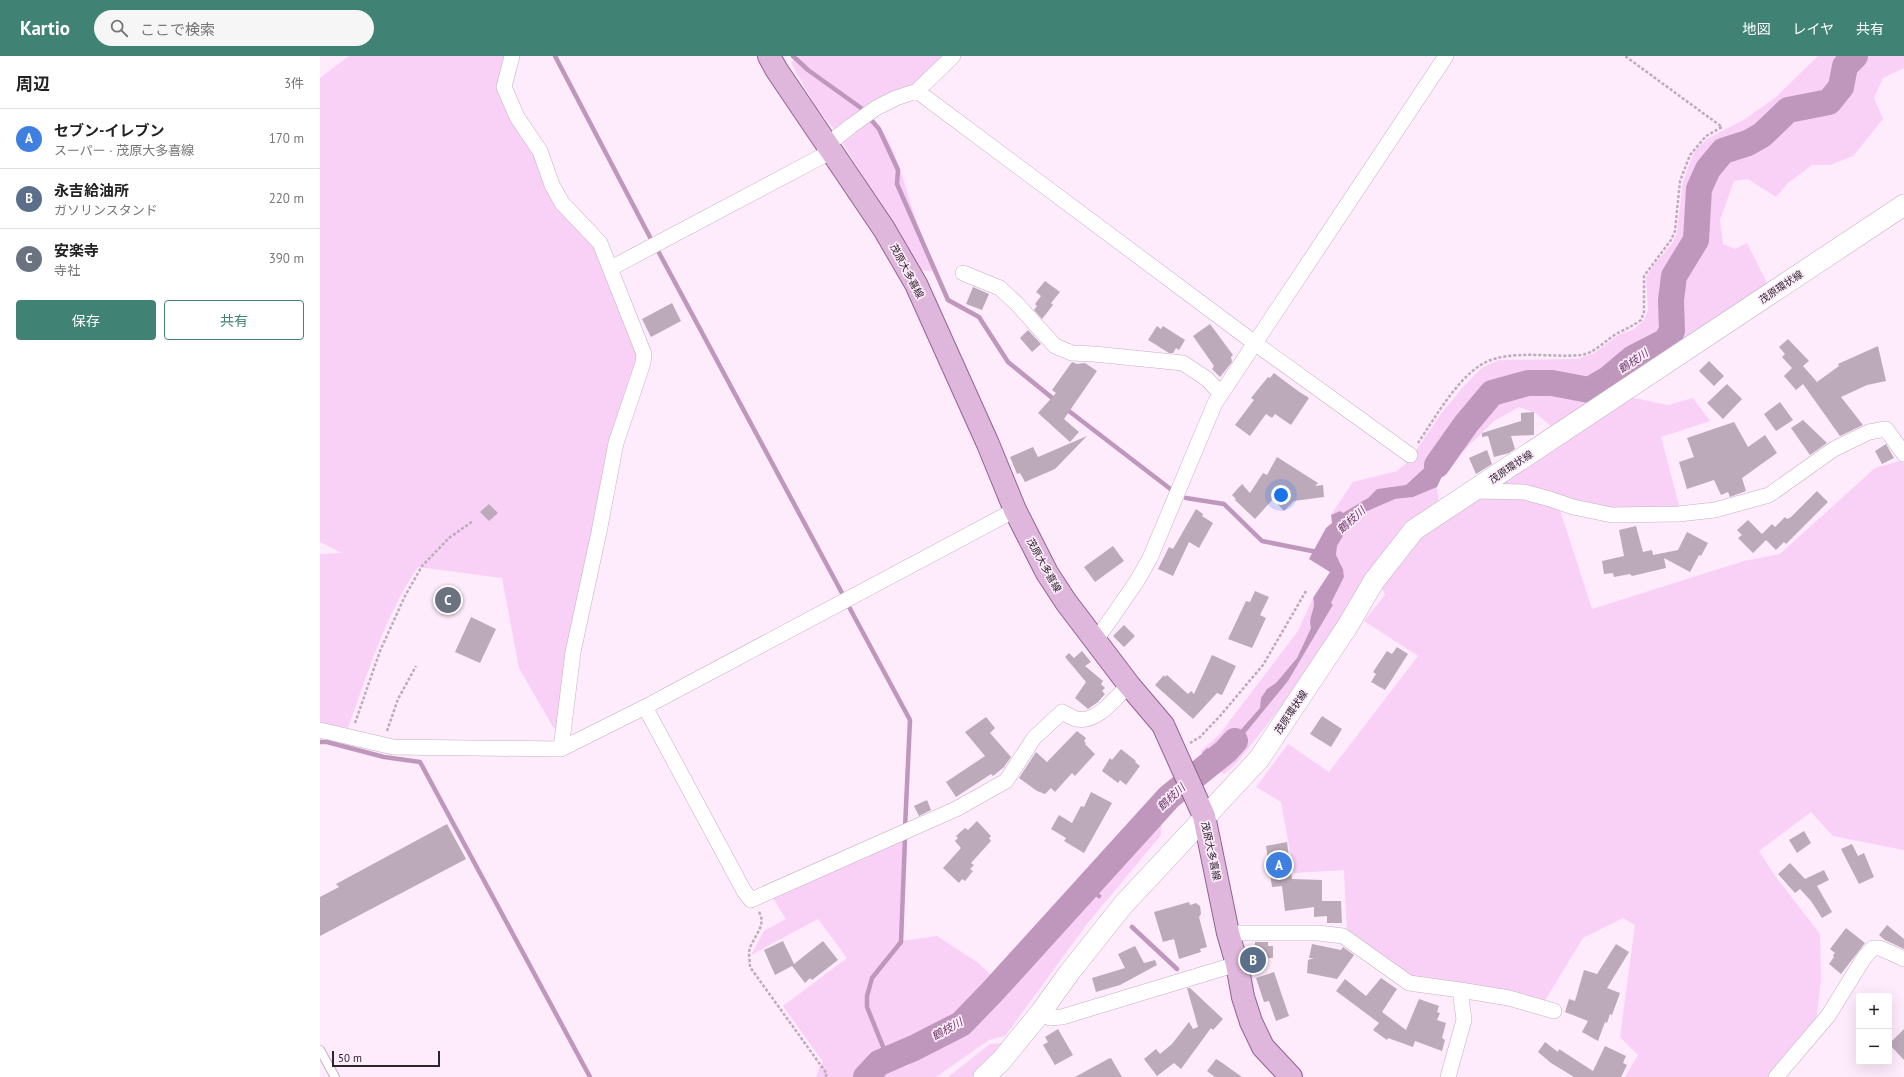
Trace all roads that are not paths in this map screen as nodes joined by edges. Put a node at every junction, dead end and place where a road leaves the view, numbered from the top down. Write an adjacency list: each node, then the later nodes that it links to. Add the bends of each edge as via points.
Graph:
1 (512, 56): 8 (street, via 504,86 517,117 540,151 552,185 562,203 600,243)
2 (769, 56): 6 (main road, 茂原大多喜線)
3 (953, 56): 5 (street)
4 (1446, 56): 10 (street)
5 (917, 91): 6 (street, via 876,108 850,126); 10 (street)
6 (830, 148): 8 (street); 15 (main road, 茂原大多喜線, via 884,229 916,284)
7 (1904, 204): 14 (main road, 茂原環状線)
8 (611, 268): 20 (street, via 644,354 616,443 572,652)
9 (963, 273): 11 (street, via 1000,288 1055,346 1072,353 1183,363 1207,379)
10 (1256, 344): 11 (street); 13 (street)
11 (1222, 394): 16 (street, via 1215,403 1150,558 1137,581 1101,633)
12 (1904, 454): 14 (street, via 1886,429 1869,432 1834,449 1768,495 1715,510 1685,513 1612,515 1573,507 1524,492)
13 (1410, 455)
14 (1475, 490): 21 (main road, 茂原環状線, via 1414,530 1374,581 1347,627 1259,759)
15 (1015, 510): 16 (main road, 茂原大多喜線, via 1047,573); 18 (street)
16 (1094, 639): 17 (main road, 茂原大多喜線)
17 (1128, 685): 18 (street, via 1099,714 1078,719 1062,712 1034,738 1006,781 956,809 751,900); 21 (main road, 茂原大多喜線, via 1184,753)
18 (645, 707): 20 (street)
19 (320, 730): 20 (street, via 393,747)
20 (561, 749)
21 (1200, 809): 22 (main road, 茂原大多喜線); 27 (main road, 茂原環状線, via 1068,973)
22 (1228, 933): 24 (main road, 茂原大多喜線); 25 (street, via 1318,933 1343,936 1409,983)
23 (1904, 959): 29 (street, via 1880,948 1873,948 1828,1016)
24 (1237, 964): 27 (street, via 1062,1017 1050,1018); 32 (main road, 茂原大多喜線, via 1242,997 1251,1022 1263,1047)
25 (1460, 990): 26 (street, via 1509,998); 33 (street, via 1464,1020)
26 (1554, 1011)
27 (1041, 1012): 31 (main road, 茂原環状線)
28 (320, 1050): 30 (lane)
29 (1780, 1076)
30 (335, 1077)
31 (984, 1077)
32 (1291, 1077)
33 (1448, 1077)

